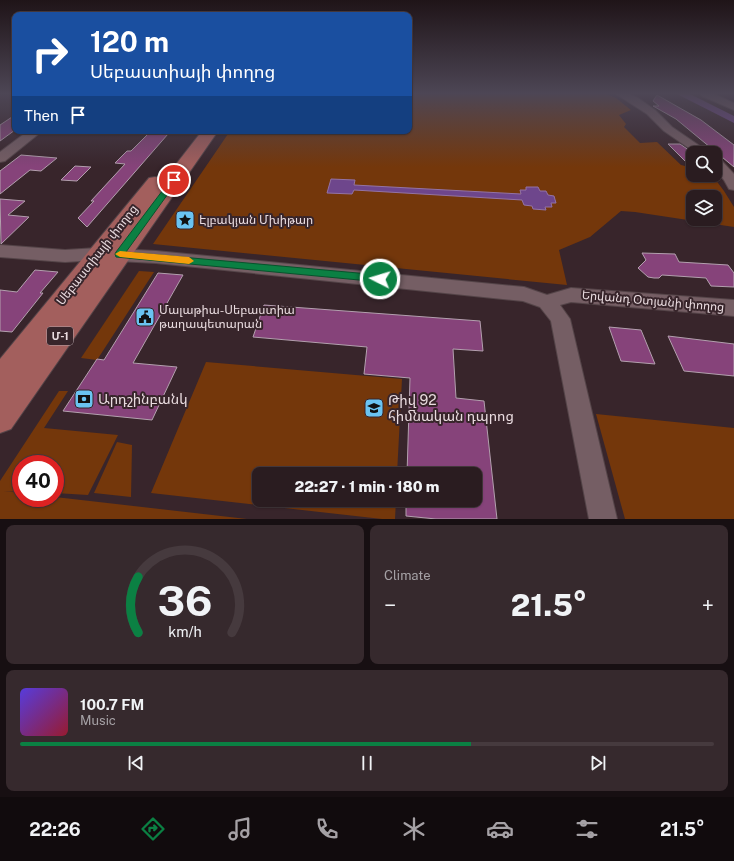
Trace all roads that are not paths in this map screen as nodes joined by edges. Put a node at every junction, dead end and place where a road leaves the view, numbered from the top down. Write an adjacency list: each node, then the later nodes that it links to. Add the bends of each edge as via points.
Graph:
1 (658, 118): 5 (street, via 668,129)
2 (32, 134): 6 (street)
3 (194, 134): 10 (main road, Սեբաստիայի փողոց / Մ-1)
4 (208, 134): 10 (main road, Սեբաստիայի փողոց / Մ-1)
5 (694, 146)
6 (0, 158)
7 (722, 169): 8 (street)
8 (734, 186)
9 (0, 251): 10 (street, via 65,256)
10 (109, 254): 11 (street, via 524,294); 13 (main road, Սեբաստիայի փողոց / Մ-1); 14 (main road, Սեբաստիայի փողոց / Մ-1)
11 (547, 302): 12 (street, Երվանդ Օտյանի փողոց, via 571,295); 15 (street, via 560,319)
12 (734, 308)
13 (0, 380)
14 (0, 418)
15 (603, 519)

